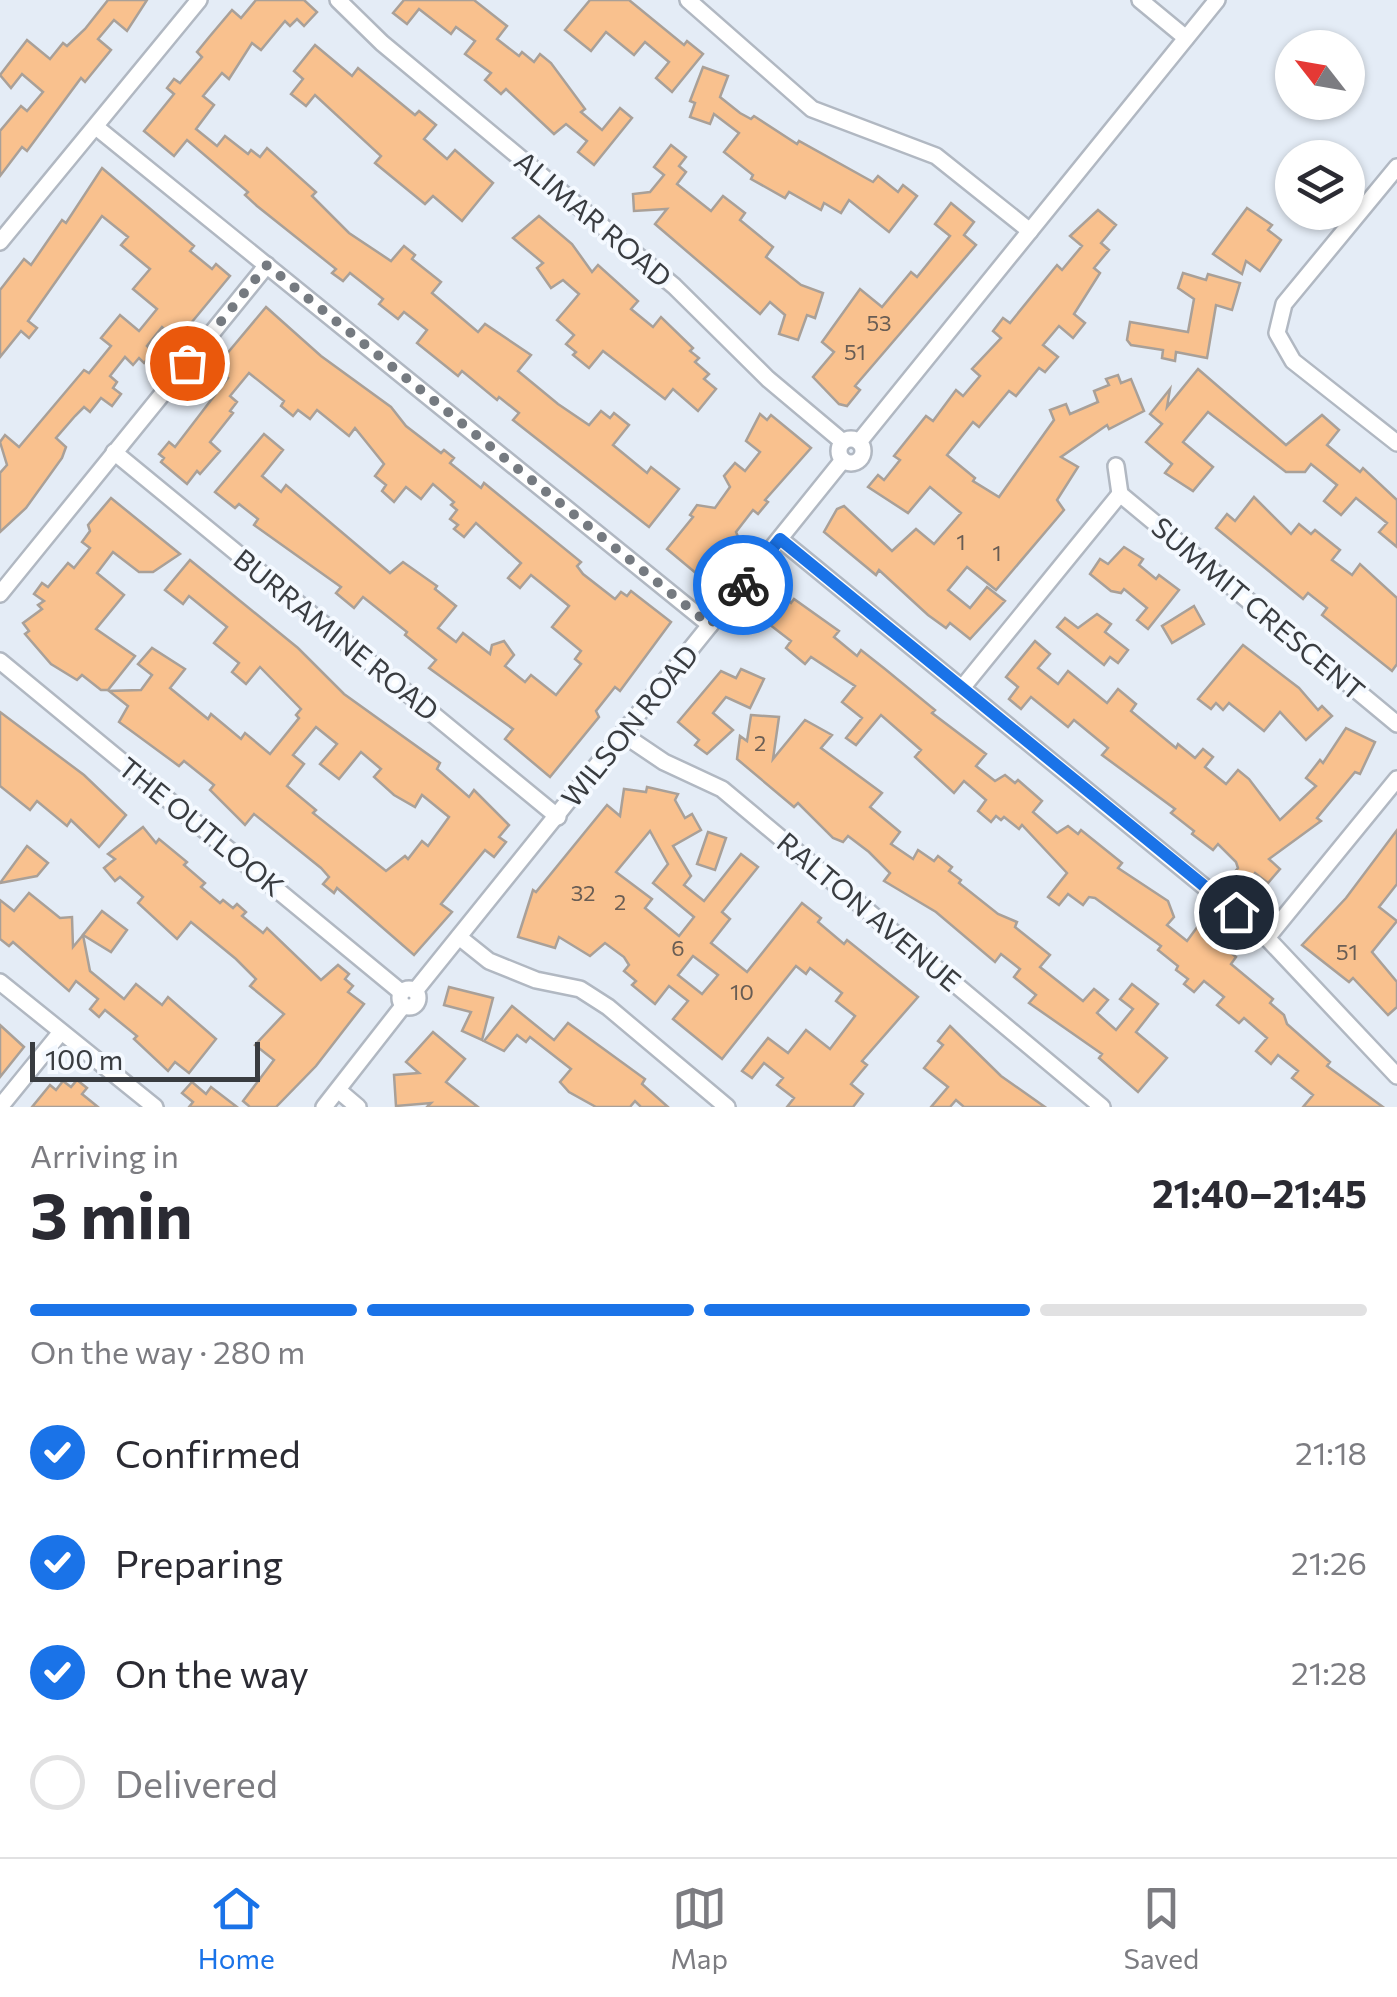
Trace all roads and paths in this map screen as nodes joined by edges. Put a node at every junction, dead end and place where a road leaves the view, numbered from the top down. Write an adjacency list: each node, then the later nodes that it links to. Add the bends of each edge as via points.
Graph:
1 (199, 0): 7 (street)
2 (338, 0): 12 (street, ALIMAR ROAD, via 674,286 768,379)
3 (688, 0): 9 (street, via 812,109 936,156)
4 (1140, 0): 6 (street)
5 (1217, 0): 6 (street)
6 (1186, 38): 9 (street)
7 (96, 126): 10 (street); 11 (street)
8 (1397, 167): 13 (street, via 1284,304 1276,333 1294,361)
9 (1030, 232): 12 (street)
10 (0, 242)
11 (267, 265): 14 (street); 19 (street)
12 (851, 442): 17 (street, WILSON ROAD)
13 (1397, 443)
14 (114, 452): 18 (street); 25 (street, BURRAMINE ROAD)
15 (1116, 466): 16 (street)
16 (1120, 494): 21 (street); 22 (street, SUMMIT CRESCENT)
17 (780, 539): 19 (street, WILSON ROAD); 21 (street)
18 (0, 594)
19 (710, 625): 23 (street, WILSON ROAD)
20 (0, 662): 29 (street, THE OUTLOOK)
21 (962, 688): 27 (street)
22 (1397, 724)
23 (624, 735): 25 (street, WILSON ROAD); 38 (street, RALTON AVENUE, via 722,790)
24 (1397, 779): 27 (street)
25 (558, 817): 26 (street, WILSON ROAD)
26 (459, 938): 29 (street, WILSON ROAD); 37 (street, via 489,961 580,989 608,1006)
27 (1267, 938): 31 (street)
28 (0, 982): 30 (street)
29 (406, 996): 32 (street, WILSON ROAD)
30 (60, 1032): 33 (street); 34 (street)
31 (1397, 1076)
32 (338, 1090): 35 (street, WILSON ROAD); 36 (street)
33 (0, 1107)
34 (155, 1107)
35 (324, 1107)
36 (358, 1107)
37 (727, 1107)
38 (1102, 1107)

